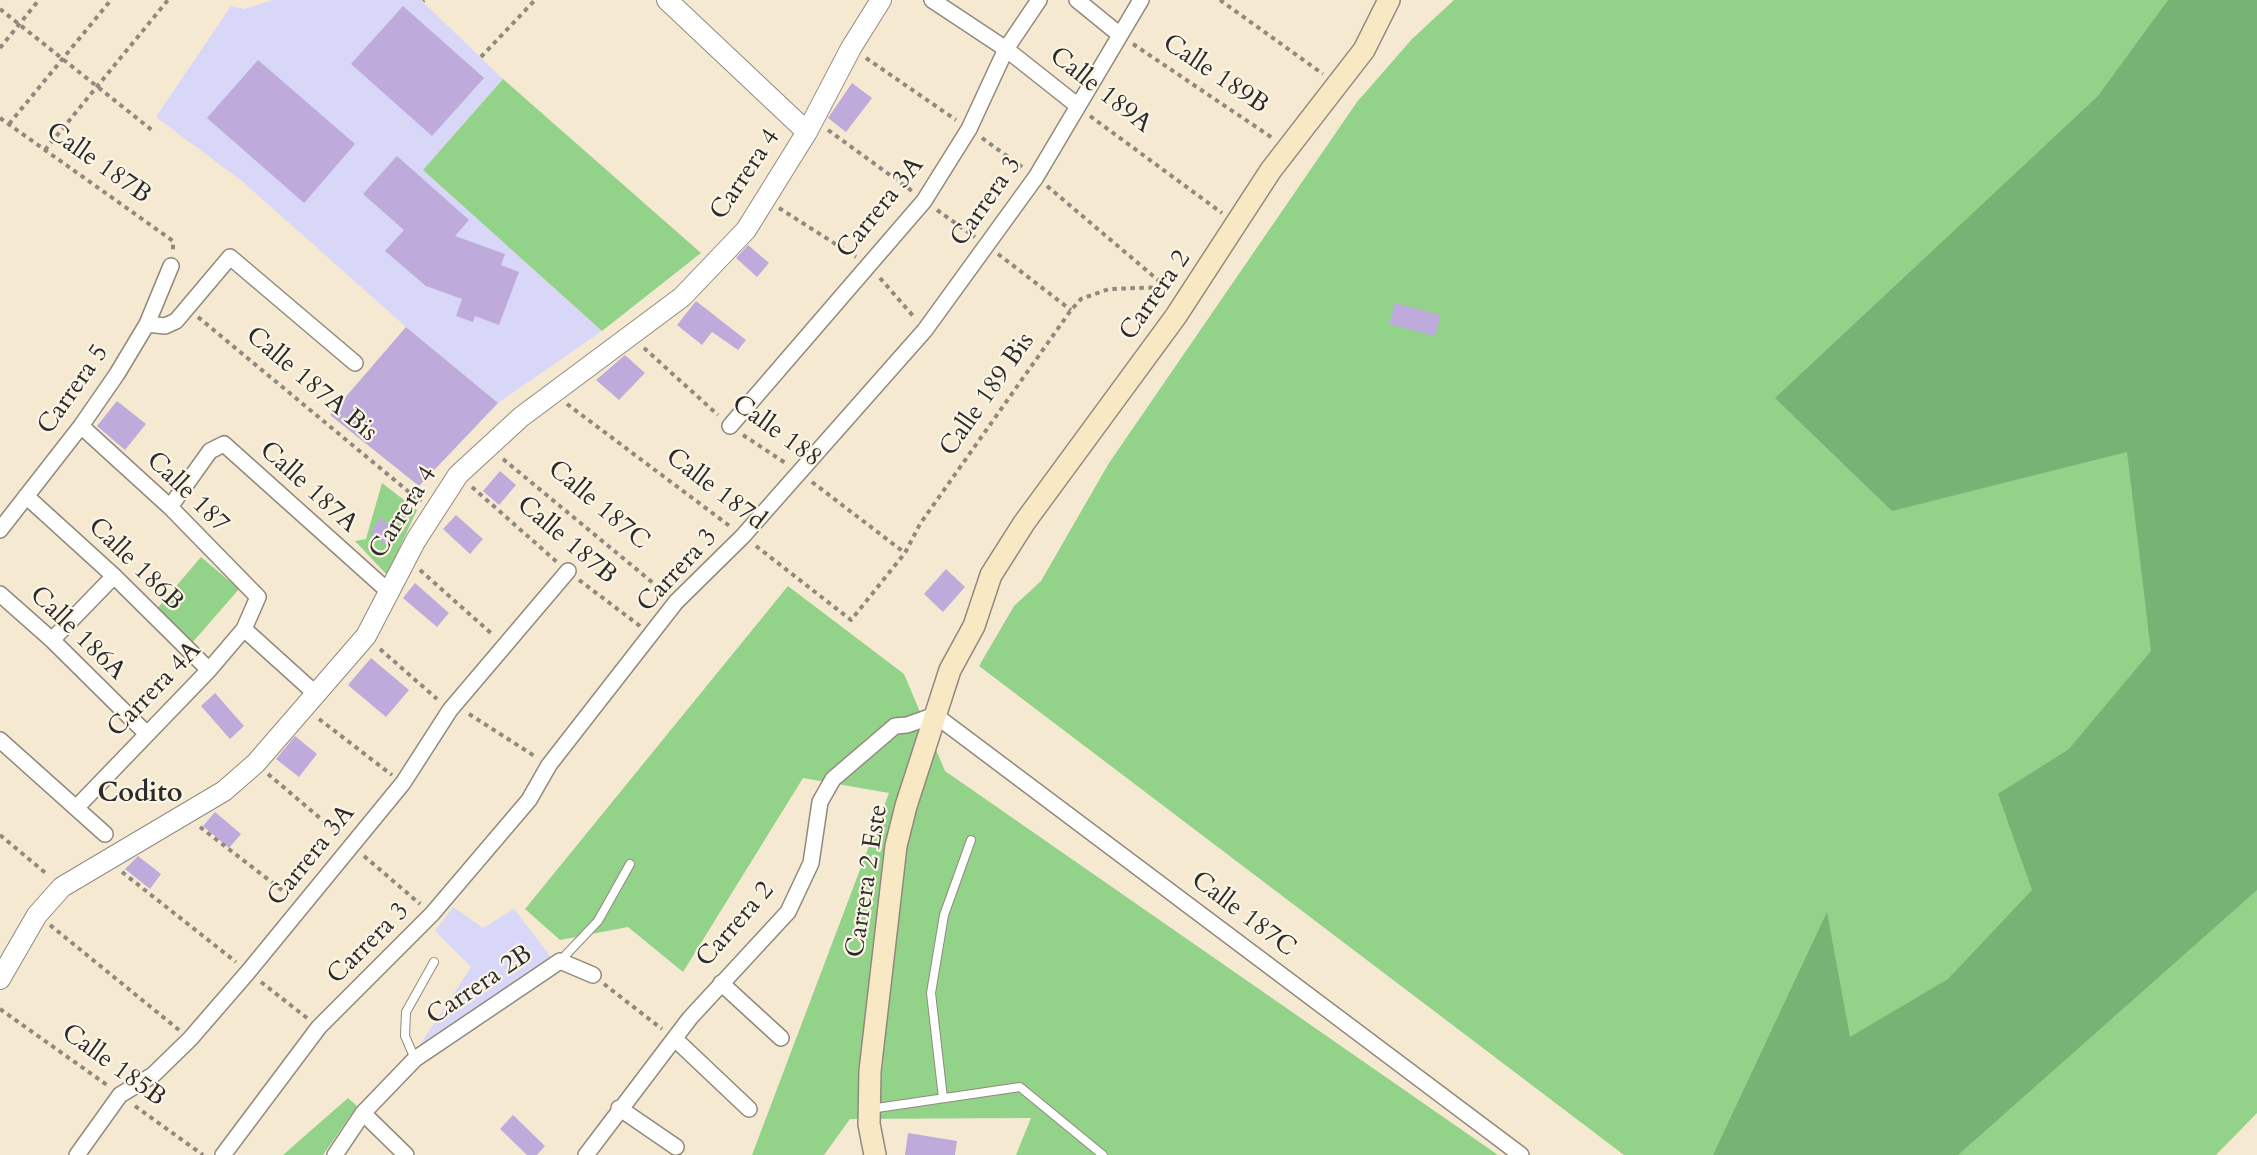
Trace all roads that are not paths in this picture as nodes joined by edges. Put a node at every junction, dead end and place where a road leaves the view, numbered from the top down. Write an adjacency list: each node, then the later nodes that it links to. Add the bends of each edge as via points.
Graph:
1 (667, 0): 11 (street)
2 (881, 0): 11 (street, Carrera 4)
3 (932, 0): 9 (street, Calle 189A)
4 (1039, 0): 9 (street, Carrera 3A)
5 (1077, 0): 8 (street)
6 (1141, 0): 8 (street, Carrera 3)
7 (1389, 0): 25 (main road, Carrera 2, via 1364,50 1287,148 1176,316 1024,524 992,575)
8 (1120, 35): 10 (street, Carrera 3)
9 (1006, 49): 10 (street, Calle 189A); 16 (street, Carrera 3A, via 969,129 924,201)
10 (1078, 106): 53 (street, Carrera 3, via 1036,177 925,330 743,536 676,602 549,765 529,800 432,914 319,1027)
11 (810, 125): 22 (street, Carrera 4, via 746,230 682,297 521,417 458,475)
12 (171, 266): 13 (street, Carrera 5)
13 (147, 324): 14 (street, via 165,326 177,321 230,257); 15 (street, Carrera 5)
14 (355, 363)
15 (81, 426): 17 (street, Carrera 5); 18 (street, Calle 187)
16 (730, 426)
17 (26, 496): 19 (street, Carrera 5); 21 (street, Calle 186B)
18 (170, 507): 22 (street, Calle 187A, via 210,452 224,444); 24 (street, Calle 187)
19 (0, 530)
20 (568, 572): 52 (street, Carrera 3A, via 452,708 403,783 248,972 153,1075 120,1095)
21 (114, 576): 27 (street); 28 (street, Calle 186B)
22 (388, 591): 29 (street, Carrera 4, via 366,636)
23 (0, 594): 27 (street, Calle 186A)
24 (258, 597): 26 (street, Carrera 4A)
25 (974, 626): 30 (main road, Carrera 2 Este, via 950,670)
26 (244, 628): 28 (street, Carrera 4A); 29 (street)
27 (52, 640): 31 (street, Calle 186A)
28 (209, 669): 31 (street, Carrera 4A)
29 (310, 701): 40 (street, Carrera 4, via 256,763 224,791 62,887 38,915)
30 (935, 715): 41 (street, Carrera 2, via 894,726 833,779 820,802 812,863 788,912); 48 (main road, Carrera 2 Este, via 896,846); 58 (street, Calle 187C)
31 (147, 734): 33 (street, Carrera 4A)
32 (0, 740): 33 (street)
33 (76, 808): 34 (street)
34 (105, 834)
35 (971, 840): 45 (lane, via 944,915 931,993)
36 (630, 864): 37 (lane, via 598,921)
37 (560, 961): 39 (street, Carrera 2B); 44 (street, Carrera 2B)
38 (434, 962): 44 (lane, via 406,1012 405,1036)
39 (592, 975)
40 (0, 979)
41 (721, 983): 42 (street); 43 (street, Carrera 2)
42 (781, 1038)
43 (675, 1039): 46 (street, Carrera 2); 47 (street)
44 (415, 1059): 49 (street, Carrera 2B)
45 (943, 1098): 48 (lane); 57 (lane, via 1020,1087)
46 (619, 1108): 50 (street); 56 (street, Carrera 2)
47 (749, 1109)
48 (869, 1110): 51 (main road, Carrera 2 Este)
49 (363, 1113): 54 (street, Carrera 2B); 55 (street)
50 (676, 1147)
51 (873, 1153)
52 (77, 1155)
53 (223, 1155)
54 (335, 1155)
55 (405, 1155)
56 (586, 1155)
57 (1103, 1155)
58 (1521, 1155)

